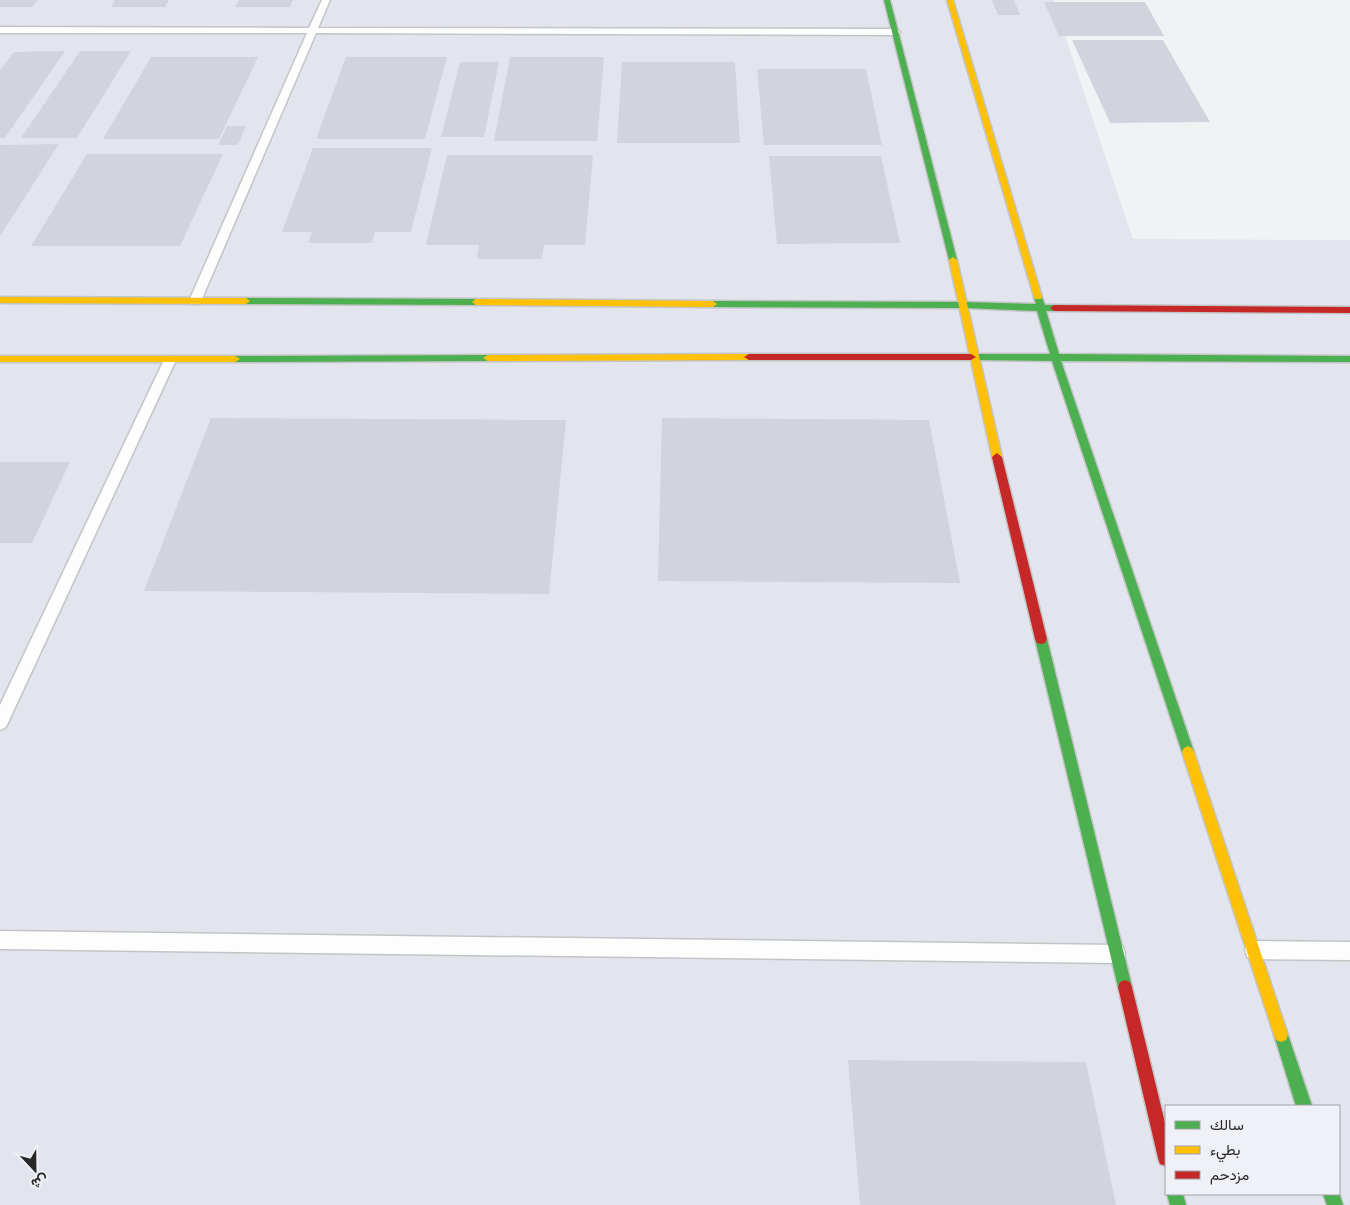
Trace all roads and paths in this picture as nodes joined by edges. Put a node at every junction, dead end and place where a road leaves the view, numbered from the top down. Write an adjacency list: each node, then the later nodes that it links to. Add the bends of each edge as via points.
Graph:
1 (326, 0): 5 (lane)
2 (887, 0): 6 (street)
3 (950, 0): 10 (street)
4 (0, 30): 5 (lane)
5 (313, 31): 6 (lane); 8 (lane)
6 (896, 32): 9 (street)
7 (0, 300): 8 (street)
8 (196, 301): 9 (street)
9 (964, 305): 10 (street); 12 (street)
10 (1040, 308): 11 (street); 13 (street)
11 (1350, 310)
12 (973, 357): 13 (street); 16 (street); 21 (street)
13 (1056, 358): 15 (street); 19 (street)
14 (0, 359): 16 (street)
15 (1350, 359)
16 (170, 360): 17 (lane)
17 (0, 722)
18 (0, 940): 21 (lane)
19 (1254, 950): 20 (lane); 22 (street)
20 (1350, 951)
21 (1116, 954): 23 (street)
22 (1304, 1105)
23 (1165, 1154)

